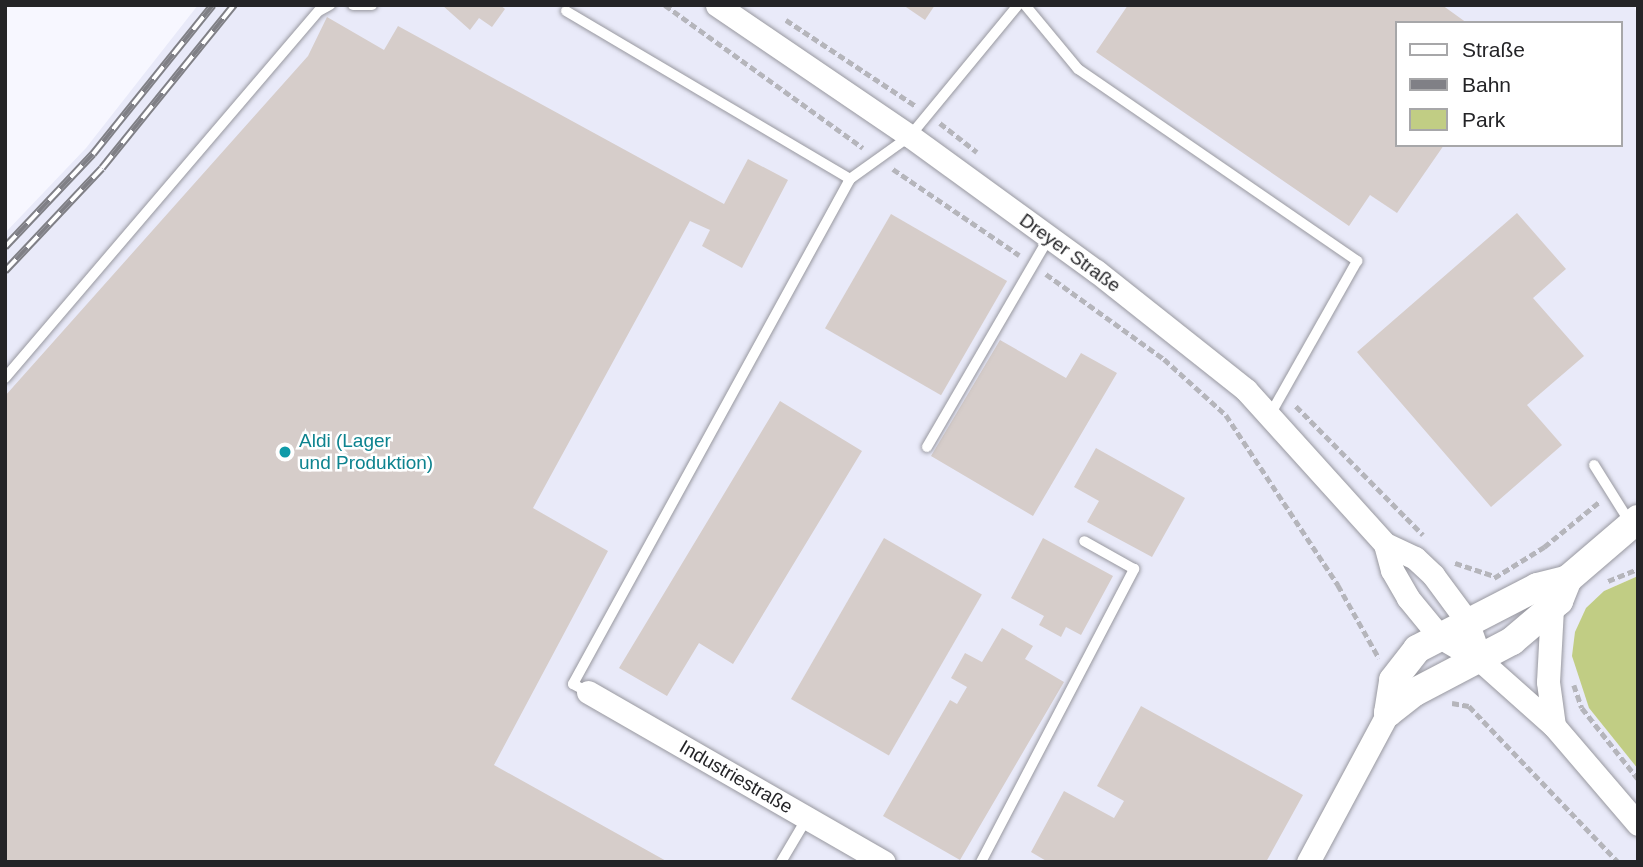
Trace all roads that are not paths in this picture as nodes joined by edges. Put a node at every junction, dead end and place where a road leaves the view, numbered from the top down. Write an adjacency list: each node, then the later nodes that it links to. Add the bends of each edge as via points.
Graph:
1 (330, 5): 11 (lane, via 319,11)
2 (353, 5): 3 (lane)
3 (372, 5)
4 (717, 5): 8 (street, Dreyer Straße)
5 (1018, 5): 8 (lane)
6 (1025, 5): 12 (lane, via 1078,69 1357,261)
7 (566, 11): 9 (lane)
8 (910, 136): 9 (lane); 10 (street, Dreyer Straße)
9 (850, 180): 23 (lane, via 573,684)
10 (1049, 237): 12 (street, Dreyer Straße, via 1181,336); 13 (lane)
11 (5, 378)
12 (1271, 414): 17 (street, Dreyer Straße)
13 (927, 447)
14 (1594, 465): 15 (lane)
15 (1635, 522): 18 (street)
16 (1084, 541): 30 (lane, via 1134,569)
17 (1385, 544): 20 (street, Dreyer Straße, via 1415,558); 21 (street, Dreyer Straße, via 1403,589)
18 (1568, 579): 19 (street); 20 (street, via 1537,587)
19 (1552, 608): 22 (street); 25 (street, via 1548,682)
20 (1479, 616): 21 (street); 22 (street, Dreyer Straße)
21 (1440, 637): 22 (street, Dreyer Straße); 24 (street, via 1407,659 1393,680)
22 (1481, 661): 24 (street, via 1435,681); 25 (street, Dreyer Straße)
23 (588, 692): 26 (street, Industriestraße)
24 (1388, 713): 31 (street)
25 (1554, 726): 27 (street, Dreyer Straße)
26 (807, 818): 28 (lane); 29 (street, Industriestraße)
27 (1638, 824)
28 (781, 862)
29 (884, 862)
30 (981, 862)
31 (1308, 862)

